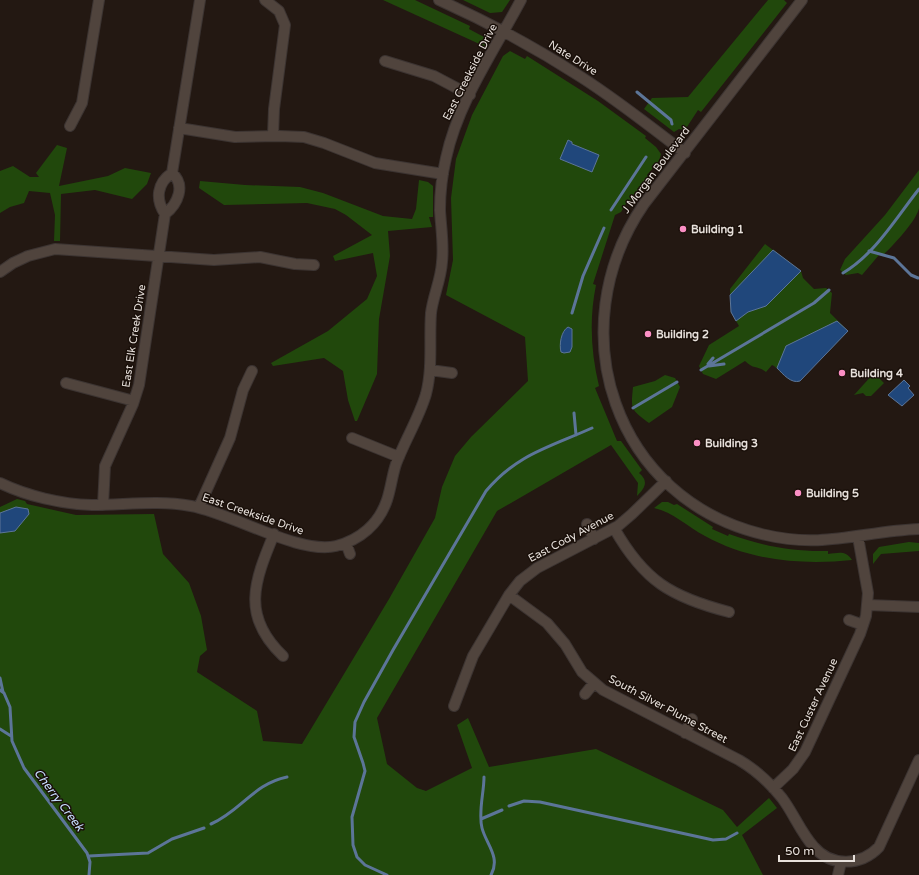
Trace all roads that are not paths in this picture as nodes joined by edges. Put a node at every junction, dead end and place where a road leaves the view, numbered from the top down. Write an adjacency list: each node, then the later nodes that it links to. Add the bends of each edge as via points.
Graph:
1 (99, 0): 10 (street, via 82,103)
2 (200, 0): 11 (street, East Elk Creek Drive)
3 (264, 0): 12 (street, via 288,16 274,109)
4 (439, 0): 7 (street, Nate Drive)
5 (521, 0): 7 (street, East Creekside Drive)
6 (802, 0): 13 (street, J Morgan Boulevard)
7 (504, 32): 9 (street, East Creekside Drive); 13 (street, Nate Drive, via 587,81)
8 (386, 61): 9 (street, via 434,76)
9 (470, 95): 15 (street, East Creekside Drive, via 451,138)
10 (70, 126)
11 (179, 128): 12 (street, via 235,137); 14 (street, East Elk Creek Drive)
12 (273, 136): 15 (street, via 313,139 375,163)
13 (684, 152): 27 (street, J Morgan Boulevard, via 644,204 625,234 609,277 603,322 605,364 614,400 634,442)
14 (172, 173): 16 (street, East Elk Creek Drive, via 163,181 159,193 159,203); 16 (street, East Elk Creek Drive, via 178,181 179,194 174,207)
15 (443, 174): 20 (street, East Creekside Drive, via 440,207 442,260 432,312)
16 (165, 214): 17 (street, East Elk Creek Drive)
17 (159, 256): 18 (street, via 223,260 260,257); 19 (street, via 55,249 28,256); 24 (street, East Elk Creek Drive)
18 (314, 265)
19 (0, 272)
20 (430, 370): 22 (street); 26 (street, East Creekside Drive, via 421,408)
21 (252, 371): 30 (street, via 243,390 230,438)
22 (452, 373)
23 (66, 383): 24 (street)
24 (134, 401): 29 (street, East Elk Creek Drive, via 105,466)
25 (352, 438): 26 (street)
26 (399, 457): 37 (street, East Creekside Drive, via 387,501 379,517 366,532)
27 (666, 481): 32 (street, East Cody Avenue); 35 (street, J Morgan Boulevard, via 685,498 708,513 750,531 802,541)
28 (0, 482): 29 (street, East Creekside Drive, via 22,491 62,501)
29 (103, 505): 30 (street, East Creekside Drive, via 165,503)
30 (199, 508): 34 (street, East Creekside Drive)
31 (587, 524): 36 (street)
32 (614, 528): 36 (street, East Cody Avenue); 42 (street, via 632,557 666,589 688,600)
33 (919, 529): 35 (street, J Morgan Boulevard)
34 (274, 534): 37 (street, East Creekside Drive, via 316,547); 45 (street, via 257,579 256,606 259,624 265,637)
35 (858, 537): 40 (street, East Custer Avenue)
36 (594, 539): 39 (street, East Cody Avenue, via 534,570 522,578)
37 (346, 543): 38 (street)
38 (350, 554)
39 (509, 595): 46 (street, South Silver Plume Street, via 547,623 582,672); 48 (street, East Cody Avenue, via 471,660)
40 (868, 605): 41 (street); 44 (street, East Custer Avenue)
41 (919, 607)
42 (729, 612)
43 (849, 620): 44 (street)
44 (863, 625): 52 (street, East Custer Avenue, via 804,755)
45 (283, 656)
46 (594, 683): 47 (street); 50 (street, South Silver Plume Street, via 614,697)
47 (585, 694)
48 (454, 706)
49 (692, 719): 50 (street)
50 (685, 733): 52 (street, South Silver Plume Street, via 750,766)
51 (919, 760): 53 (street, via 879,847 853,862)
52 (773, 788): 53 (street, South Silver Plume Street, via 815,848)
53 (840, 862): 54 (street)
54 (838, 875)

